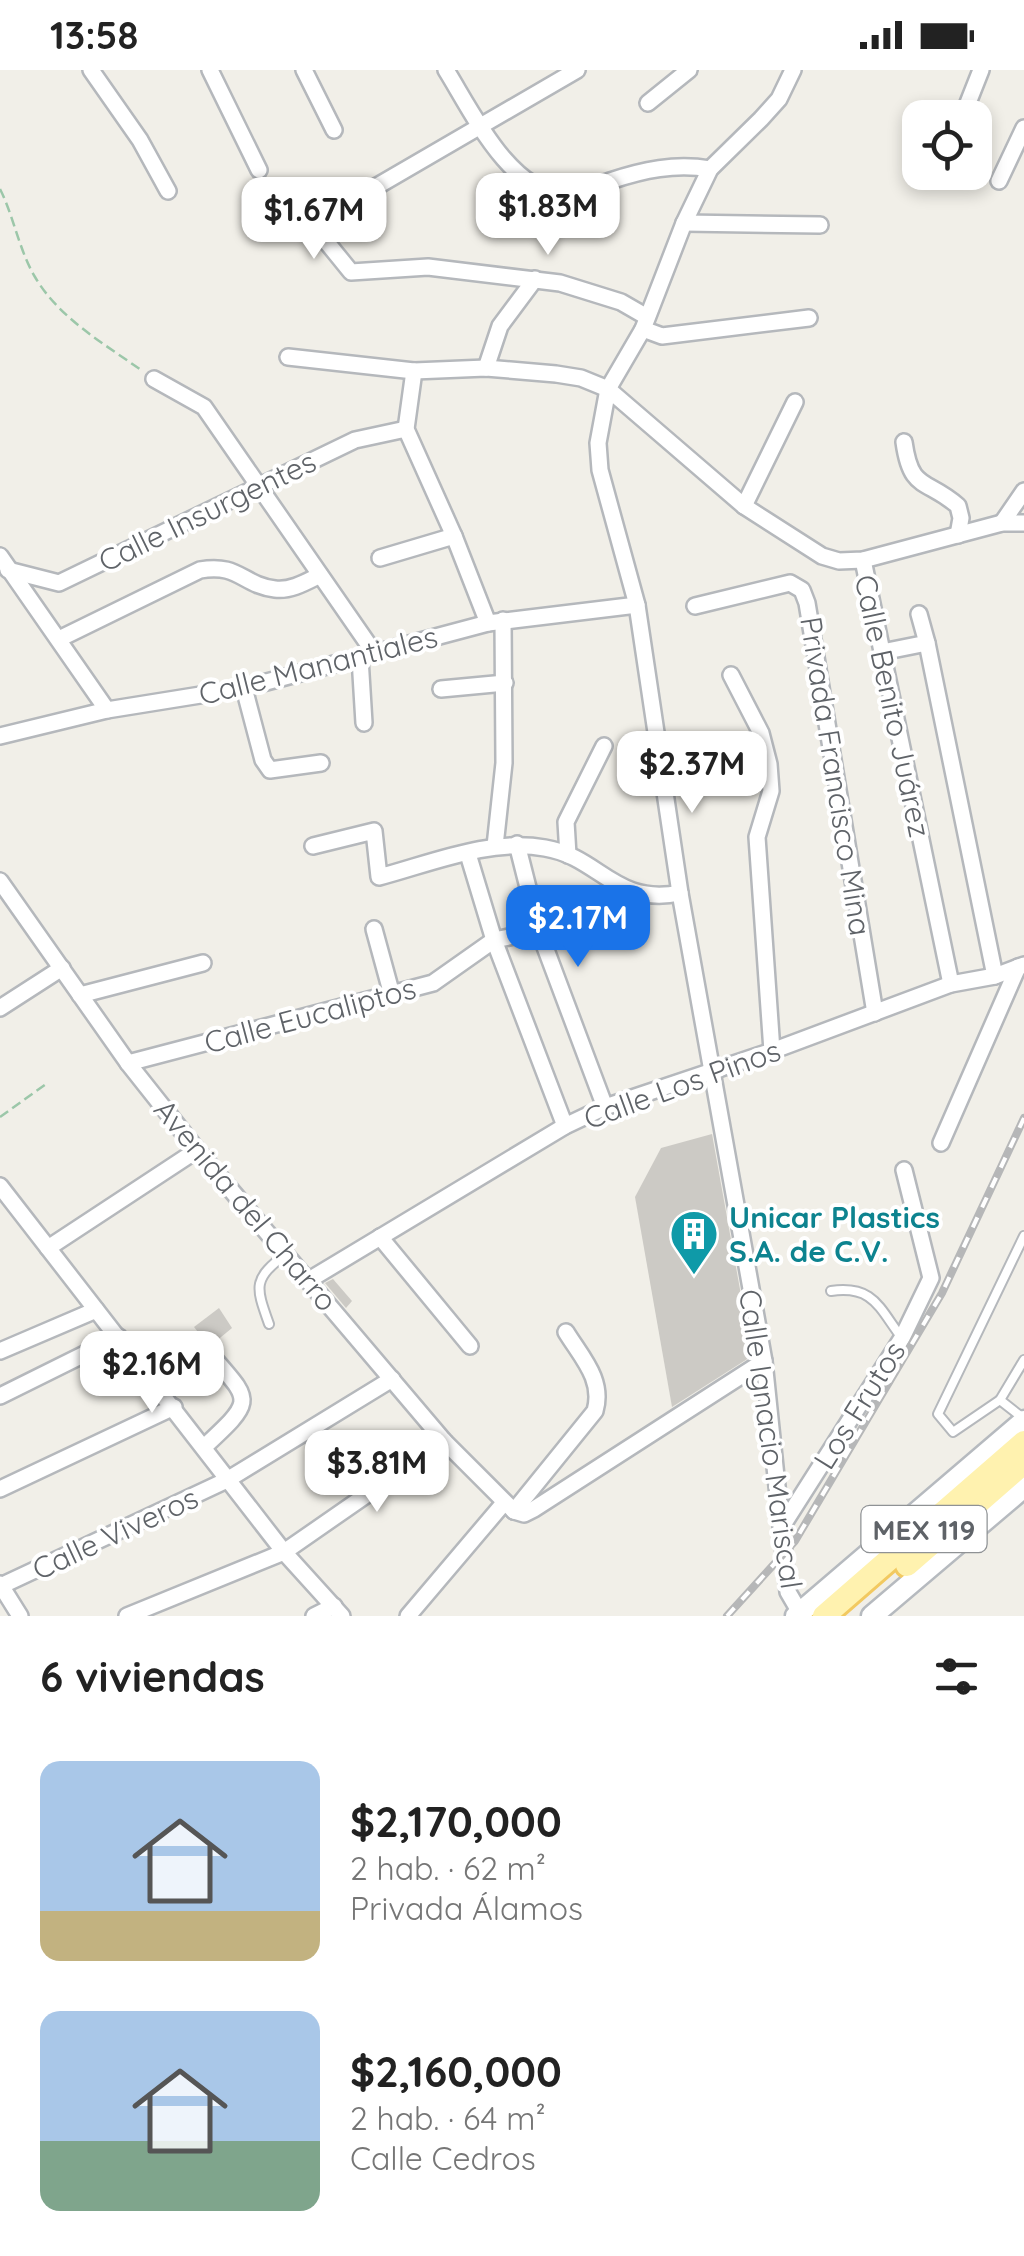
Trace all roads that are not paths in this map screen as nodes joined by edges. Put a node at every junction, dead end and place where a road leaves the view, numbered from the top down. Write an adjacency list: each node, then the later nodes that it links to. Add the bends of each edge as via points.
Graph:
1 (91, 70): 17 (street)
2 (210, 70): 15 (street)
3 (304, 70): 13 (street)
4 (446, 70): 11 (street)
5 (577, 70): 11 (street)
6 (689, 70): 10 (street)
7 (794, 70): 14 (street, Calle Ignacio Mariscal, via 770,109)
8 (981, 70): 9 (street)
9 (969, 100)
10 (648, 103)
11 (480, 124): 14 (street, via 514,173 554,194 656,169); 20 (street, via 312,224 351,272 428,267)
12 (1024, 128): 16 (street)
13 (334, 130)
14 (710, 169): 18 (street, Calle Ignacio Mariscal)
15 (259, 170)
16 (999, 181)
17 (168, 190)
18 (684, 223): 19 (street); 22 (street, Calle Ignacio Mariscal)
19 (820, 225)
20 (535, 280): 22 (street, via 621,302); 24 (street, via 500,326)
21 (809, 318): 22 (street, via 662,336)
22 (645, 323): 27 (street, Calle Ignacio Mariscal)
23 (288, 357): 25 (street, Calle Benito Juárez)
24 (486, 368): 25 (street, Calle Benito Juárez); 27 (street, Calle Benito Juárez, via 581,378)
25 (414, 372): 29 (street)
26 (154, 379): 31 (street, via 204,408)
27 (608, 389): 33 (street, Calle Benito Juárez); 42 (street, Calle Ignacio Mariscal, via 600,470)
28 (795, 402): 33 (street)
29 (406, 429): 31 (street, Calle Insurgentes, via 355,440); 37 (street)
30 (904, 442): 36 (street, via 914,479 958,506)
31 (259, 484): 40 (street, Calle Insurgentes, via 58,583); 41 (street)
32 (1024, 490): 35 (street)
33 (744, 506): 39 (street, Calle Benito Juárez, via 822,556)
34 (1024, 523): 35 (street)
35 (1002, 524): 36 (street)
36 (958, 535): 39 (street)
37 (454, 536): 38 (street); 45 (street)
38 (380, 558)
39 (863, 560): 48 (street, Calle Benito Juárez)
40 (4, 563): 46 (street)
41 (320, 575): 46 (street, via 276,590 219,566 200,570); 49 (street)
42 (637, 604): 45 (street, Calle Manantiales); 65 (street, Calle Ignacio Mariscal)
43 (695, 606): 77 (street, Privada Francisco Mina, via 790,582 802,590)
44 (919, 614): 47 (street)
45 (495, 622): 49 (street, Calle Manantiales); 51 (street)
46 (59, 639): 54 (street)
47 (928, 643): 48 (street); 72 (street)
48 (882, 652): 73 (street, Calle Benito Juárez)
49 (368, 656): 52 (street, Calle Manantiales); 55 (street)
50 (731, 674): 78 (street, via 762,734 769,764 771,792 757,837)
51 (504, 683): 53 (street); 61 (street)
52 (244, 688): 54 (street, Calle Manantiales); 58 (street, via 270,770)
53 (441, 689)
54 (108, 710): 56 (street, Calle Manantiales)
55 (364, 723)
56 (0, 736)
57 (604, 746): 63 (street, via 566,822)
58 (321, 762)
59 (517, 844): 61 (street); 63 (street); 67 (street)
60 (313, 846): 62 (street, via 374,831 378,877)
61 (495, 846): 62 (street)
62 (468, 854): 68 (street)
63 (568, 855): 65 (street, via 639,895)
64 (0, 881): 71 (street, Avenida del Charro)
65 (680, 893): 80 (street, Calle Ignacio Mariscal)
66 (374, 929): 75 (street)
67 (540, 931): 68 (street, Calle Eucaliptos); 81 (street)
68 (494, 940): 75 (street, Calle Eucaliptos, via 433,982); 82 (street)
69 (203, 964): 74 (street)
70 (1021, 966): 72 (street, Calle Los Pinos); 83 (street)
71 (62, 968): 74 (street, Avenida del Charro); 76 (street)
72 (995, 976): 73 (street, Calle Los Pinos)
73 (951, 984): 77 (street, Calle Los Pinos)
74 (80, 995): 79 (street, Avenida del Charro)
75 (392, 995): 79 (street, Calle Eucaliptos)
76 (0, 1008)
77 (875, 1013): 78 (street, Calle Los Pinos)
78 (772, 1052): 80 (street, Calle Los Pinos)
79 (128, 1063): 84 (street, Avenida del Charro)
80 (710, 1072): 81 (street, Calle Los Pinos); 103 (street, Calle Ignacio Mariscal)
81 (605, 1108): 82 (street, Calle Los Pinos)
82 (565, 1126): 89 (street, Calle Los Pinos)
83 (941, 1143)
84 (196, 1150): 90 (street); 91 (street, Avenida del Charro)
85 (904, 1170): 98 (street, Los Frutos, via 931,1278)
86 (0, 1186): 87 (street)
87 (8, 1209): 90 (street)
88 (1024, 1236): 106 (lane, via 938,1414 953,1432)
89 (380, 1237): 92 (street, Calle Los Pinos); 99 (street)
90 (48, 1248): 94 (street)
91 (287, 1253): 92 (street, Avenida del Charro); 95 (lane, via 259,1280)
92 (309, 1280): 104 (street, Avenida del Charro)
93 (831, 1292): 98 (lane, via 868,1293)
94 (96, 1310): 97 (street); 101 (street)
95 (269, 1324)
96 (566, 1332): 116 (street, via 597,1382 599,1397)
97 (119, 1336): 105 (street); 107 (street)
98 (902, 1338): 117 (street, Los Frutos)
99 (470, 1346)
100 (204, 1348): 111 (street, via 243,1402 241,1412)
101 (0, 1352)
102 (1024, 1360): 106 (lane)
103 (764, 1362): 116 (street, via 534,1509 524,1514); 117 (street, Calle Ignacio Mariscal)
104 (392, 1380): 109 (street, Avenida del Charro); 113 (street, Calle Viveros)
105 (0, 1396)
106 (1000, 1400): 108 (lane)
107 (174, 1407): 111 (street); 115 (street)
108 (1024, 1420): 120 (main road)
109 (444, 1441): 116 (street, Avenida del Charro); 118 (street)
110 (1024, 1442): 120 (main road, MEX 119)
111 (204, 1446): 113 (street)
112 (1024, 1464): 120 (main road, MEX 119)
113 (227, 1480): 118 (street); 119 (street, Calle Viveros)
114 (1024, 1487): 127 (main road)
115 (0, 1490)
116 (509, 1508): 126 (street)
117 (781, 1528): 122 (street, Calle Ignacio Mariscal, via 788,1592)
118 (284, 1552): 121 (street); 124 (street)
119 (2, 1584): 123 (street)
120 (840, 1609): 122 (main road)
121 (338, 1611): 125 (street)
122 (799, 1615)
123 (20, 1616)
124 (127, 1616)
125 (314, 1616)
126 (408, 1616)
127 (872, 1616)

